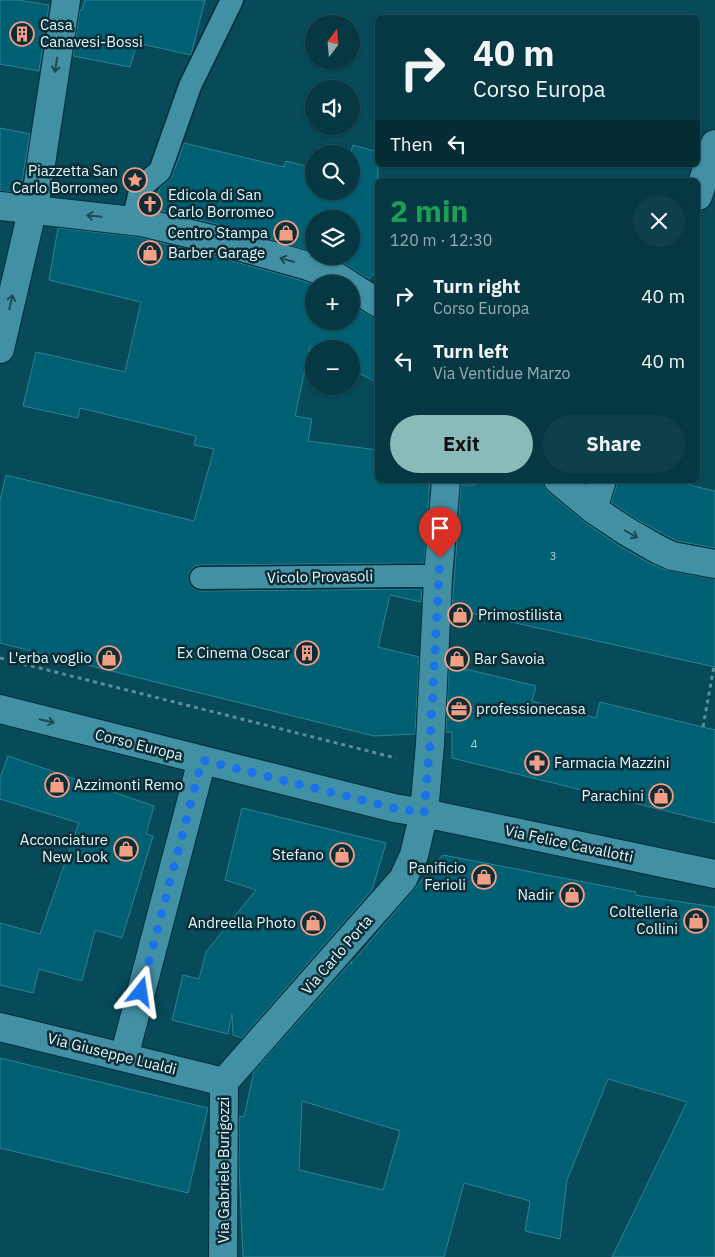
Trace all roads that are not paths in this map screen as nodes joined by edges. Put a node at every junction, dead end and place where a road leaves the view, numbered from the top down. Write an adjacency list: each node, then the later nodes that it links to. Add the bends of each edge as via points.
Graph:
1 (66, 0): 6 (street, one-way to 6)
2 (232, 0): 7 (lane, via 190,86 160,171 140,187)
3 (715, 144): 4 (street)
4 (700, 190)
5 (0, 206): 6 (street)
6 (33, 210): 7 (street, one-way to 6); 11 (street, one-way to 6)
7 (133, 220): 8 (street, one-way to 7, via 212,239)
8 (331, 275)
9 (360, 291): 10 (street)
10 (375, 301)
11 (0, 349)
12 (446, 483): 18 (street, Via Carlo Porta)
13 (562, 483): 15 (street)
14 (601, 483): 15 (street)
15 (593, 509): 16 (street, one-way to 16, via 672,556)
16 (715, 564)
17 (201, 578): 18 (lane, Vicolo Provasoli)
18 (438, 578): 21 (street, Via Carlo Porta)
19 (0, 709): 20 (street, Corso Europa, one-way to 20)
20 (202, 760): 21 (street, Corso Europa); 24 (street)
21 (424, 813): 22 (street, Via Felice Cavallotti); 25 (street, Via Carlo Porta, via 414,855 403,879)
22 (715, 874)
23 (0, 1027): 24 (street, Via Giuseppe Lualdi)
24 (124, 1057): 25 (street, Via Giuseppe Lualdi)
25 (224, 1082): 26 (street, Via Gabriele Burigozzi)
26 (223, 1257)

